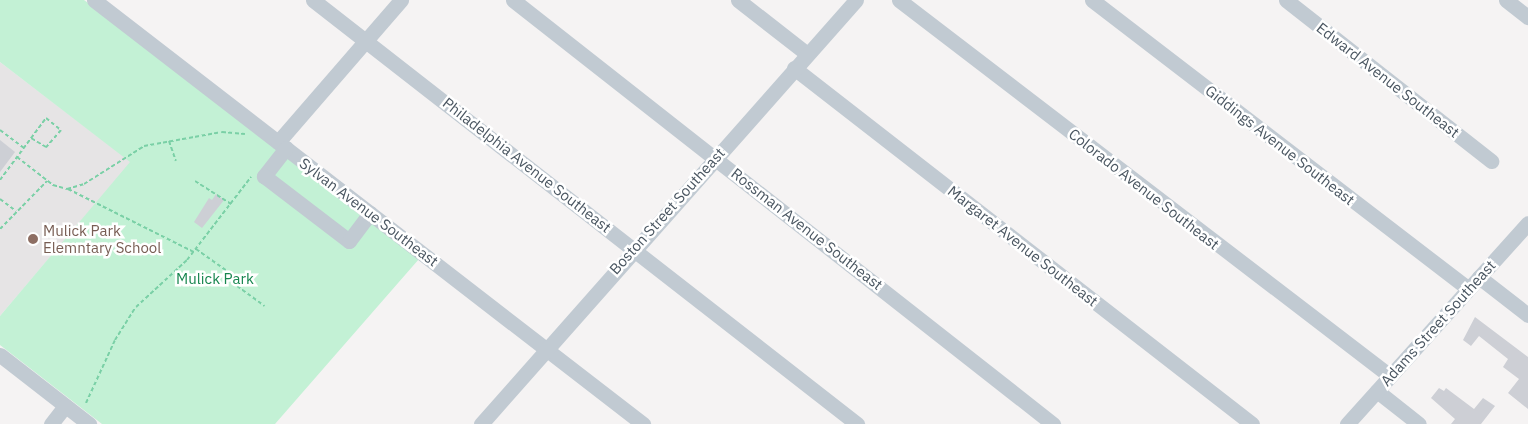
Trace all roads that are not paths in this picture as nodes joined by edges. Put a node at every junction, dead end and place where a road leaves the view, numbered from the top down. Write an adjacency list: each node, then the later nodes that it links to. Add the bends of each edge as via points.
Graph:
1 (94, 0): 15 (street, Sylvan Avenue Southeast)
2 (313, 0): 12 (street, Philadelphia Avenue Southeast)
3 (401, 0): 12 (street)
4 (512, 0): 16 (street, Rossman Avenue Southeast)
5 (738, 0): 13 (street)
6 (856, 0): 13 (street, Boston Street Southeast)
7 (899, 0): 26 (street, Colorado Avenue Southeast)
8 (1092, 0): 22 (street, Giddings Avenue Southeast)
9 (1286, 0): 17 (street, Edward Avenue Southeast)
10 (1506, 0): 11 (street)
11 (1528, 17)
12 (364, 39): 15 (street); 20 (street, Philadelphia Avenue Southeast)
13 (807, 54): 14 (street, Boston Street Southeast)
14 (794, 68): 16 (street, Boston Street Southeast); 35 (street, Margaret Avenue Southeast)
15 (282, 145): 18 (street, Sylvan Avenue Southeast); 18 (street, via 264,176 349,241)
16 (715, 157): 20 (street, Boston Street Southeast); 34 (street, Rossman Avenue Southeast)
17 (1491, 161)
18 (370, 213): 24 (street, Sylvan Avenue Southeast)
19 (1528, 223): 21 (street, Adams Street Southeast)
20 (634, 248): 24 (street, Boston Street Southeast); 33 (street, Philadelphia Avenue Southeast)
21 (1479, 277): 22 (street, Adams Street Southeast); 23 (street)
22 (1468, 289): 26 (street, Adams Street Southeast)
23 (1528, 315)
24 (547, 348): 31 (street, Boston Street Southeast); 32 (street, Sylvan Avenue Southeast)
25 (0, 355): 28 (street)
26 (1390, 376): 27 (street, Adams Street Southeast)
27 (1378, 391): 36 (street, Adams Street Southeast); 37 (street)
28 (66, 406): 29 (street); 30 (street)
29 (50, 424)
30 (89, 424)
31 (481, 424)
32 (643, 424)
33 (857, 424)
34 (1053, 424)
35 (1252, 424)
36 (1347, 424)
37 (1419, 424)

